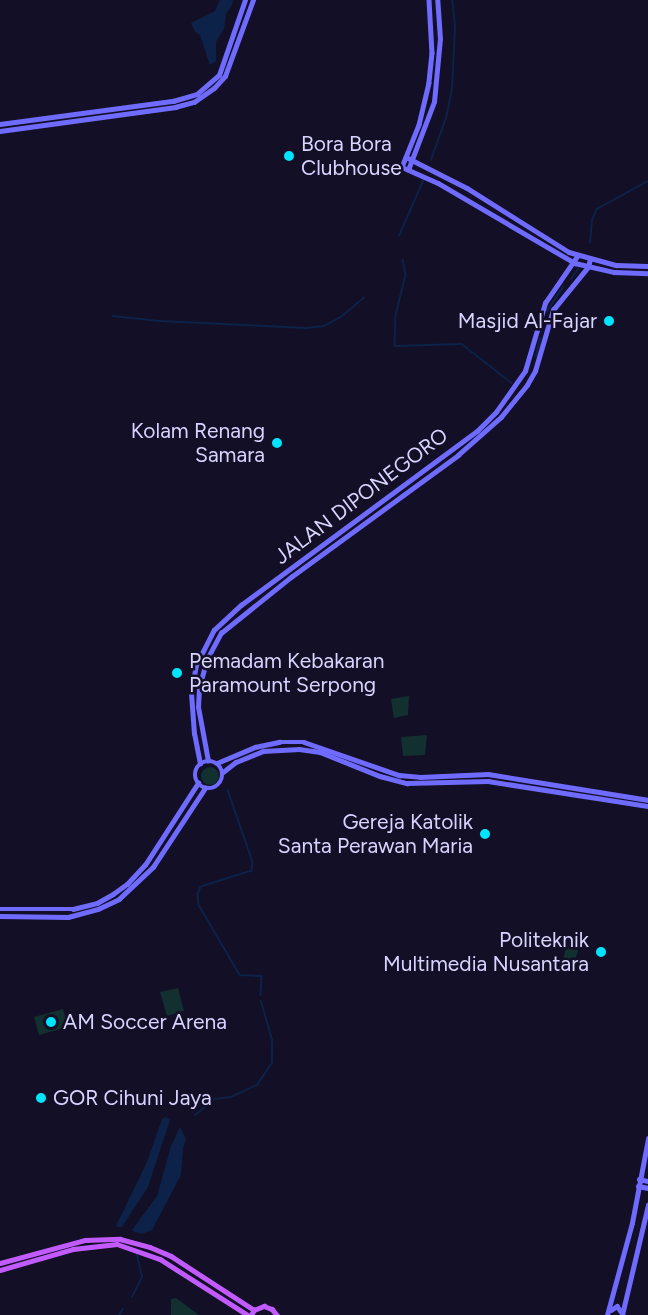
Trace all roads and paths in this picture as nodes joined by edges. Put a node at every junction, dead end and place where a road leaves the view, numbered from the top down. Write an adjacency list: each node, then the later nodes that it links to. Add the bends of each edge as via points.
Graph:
1 (246, 0): 5 (street)
2 (253, 0): 6 (street)
3 (429, 0): 9 (street, via 429,83)
4 (437, 0): 10 (street, via 439,71 434,102)
5 (234, 34): 6 (street); 7 (street, via 219,75 191,97)
6 (240, 36): 8 (street, via 225,76 194,102)
7 (2, 124): 8 (street)
8 (2, 131)
9 (406, 157): 10 (street); 11 (street, via 402,167)
10 (412, 160): 11 (street); 12 (street)
11 (408, 170): 13 (street)
12 (443, 173): 13 (street); 14 (street)
13 (438, 183): 16 (street)
14 (578, 255): 15 (street); 16 (street, JALAN DIPONEGORO)
15 (590, 259): 17 (street); 18 (street, JALAN DIPONEGORO)
16 (575, 263): 18 (street); 20 (street, JALAN DIPONEGORO)
17 (648, 266)
18 (588, 267): 19 (street); 21 (street, JALAN DIPONEGORO)
19 (648, 273)
20 (562, 280): 21 (street); 22 (street, JALAN DIPONEGORO, via 541,312)
21 (569, 287): 23 (street, JALAN DIPONEGORO, via 549,317)
22 (531, 355): 23 (street); 24 (street, JALAN DIPONEGORO, via 520,380)
23 (541, 358): 25 (street, JALAN DIPONEGORO, via 527,385)
24 (477, 431): 25 (street); 26 (street, JALAN DIPONEGORO)
25 (482, 436): 27 (street, JALAN DIPONEGORO)
26 (365, 515): 27 (street); 28 (street, JALAN DIPONEGORO)
27 (370, 521): 28 (street, JALAN DIPONEGORO)
28 (320, 552): 29 (street, JALAN DIPONEGORO); 30 (street, JALAN DIPONEGORO)
29 (241, 605): 30 (street); 31 (street, JALAN DIPONEGORO, via 220,623)
30 (246, 611): 32 (street, JALAN DIPONEGORO, via 226,627)
31 (205, 644): 32 (street); 35 (street, JALAN DIPONEGORO, via 191,693)
32 (212, 648): 33 (street, JALAN DIPONEGORO, via 198,694)
33 (208, 761): 34 (street); 35 (street)
34 (217, 763): 36 (street); 39 (street, via 255,747 304,742 399,775 488,774)
35 (200, 764): 37 (street, via 195,776)
36 (223, 772): 38 (street, via 221,783); 40 (street, via 263,751 299,749 320,752 407,783 488,781)
37 (198, 783): 38 (street); 41 (street, via 145,865)
38 (205, 788): 42 (street, via 148,874)
39 (648, 800)
40 (648, 806)
41 (110, 895): 42 (street); 44 (street, via 74,909)
42 (113, 902): 46 (street, via 68,917)
43 (0, 909): 44 (street)
44 (19, 910): 46 (street)
45 (0, 916): 46 (street)
46 (19, 917)
47 (648, 1139): 48 (street)
48 (639, 1179): 49 (street); 50 (street)
49 (648, 1181)
50 (638, 1185): 51 (street); 56 (street)
51 (648, 1188)
52 (648, 1205): 55 (street)
53 (0, 1263): 57 (main road, via 85,1240 120,1239 171,1256)
54 (0, 1270): 57 (main road, via 73,1249 117,1244 160,1259)
55 (630, 1286): 56 (street, via 622,1304); 58 (street)
56 (613, 1299): 60 (street)
57 (251, 1313): 59 (main road, via 269,1307)
58 (622, 1314): 60 (street, via 614,1306)
59 (277, 1315)
60 (608, 1315)

